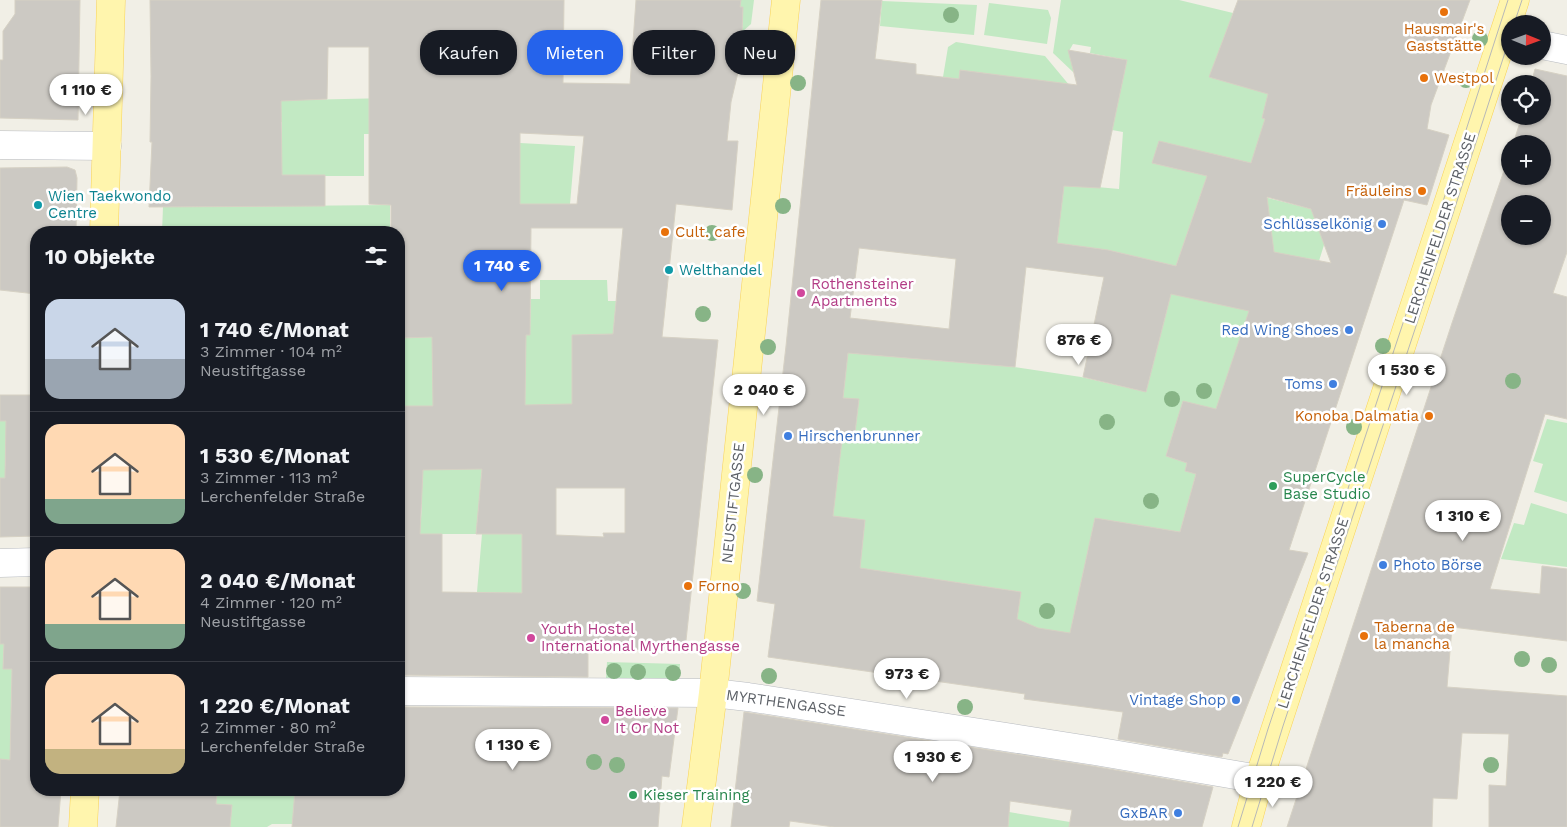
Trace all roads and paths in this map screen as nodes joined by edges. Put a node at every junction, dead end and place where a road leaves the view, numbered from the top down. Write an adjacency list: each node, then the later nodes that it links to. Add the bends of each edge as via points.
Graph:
1 (111, 0): 9 (main road)
2 (786, 0): 14 (main road, NEUSTIFTGASSE)
3 (1514, 0): 4 (main road, LERCHENFELDER STRASSE)
4 (1511, 15)
5 (1551, 47): 6 (street)
6 (1567, 50)
7 (1501, 53): 15 (main road, LERCHENFELDER STRASSE)
8 (0, 145): 9 (street)
9 (107, 146): 10 (main road)
10 (104, 226)
11 (30, 562): 12 (street)
12 (0, 563)
13 (405, 691): 14 (street, MYRTHENGASSE)
14 (713, 693): 15 (street, MYRTHENGASSE, via 1066,746); 18 (main road, NEUSTIFTGASSE)
15 (1258, 779): 19 (main road, LERCHENFELDER STRASSE)
16 (85, 796): 17 (main road)
17 (83, 827)
18 (696, 827)
19 (1246, 827)

